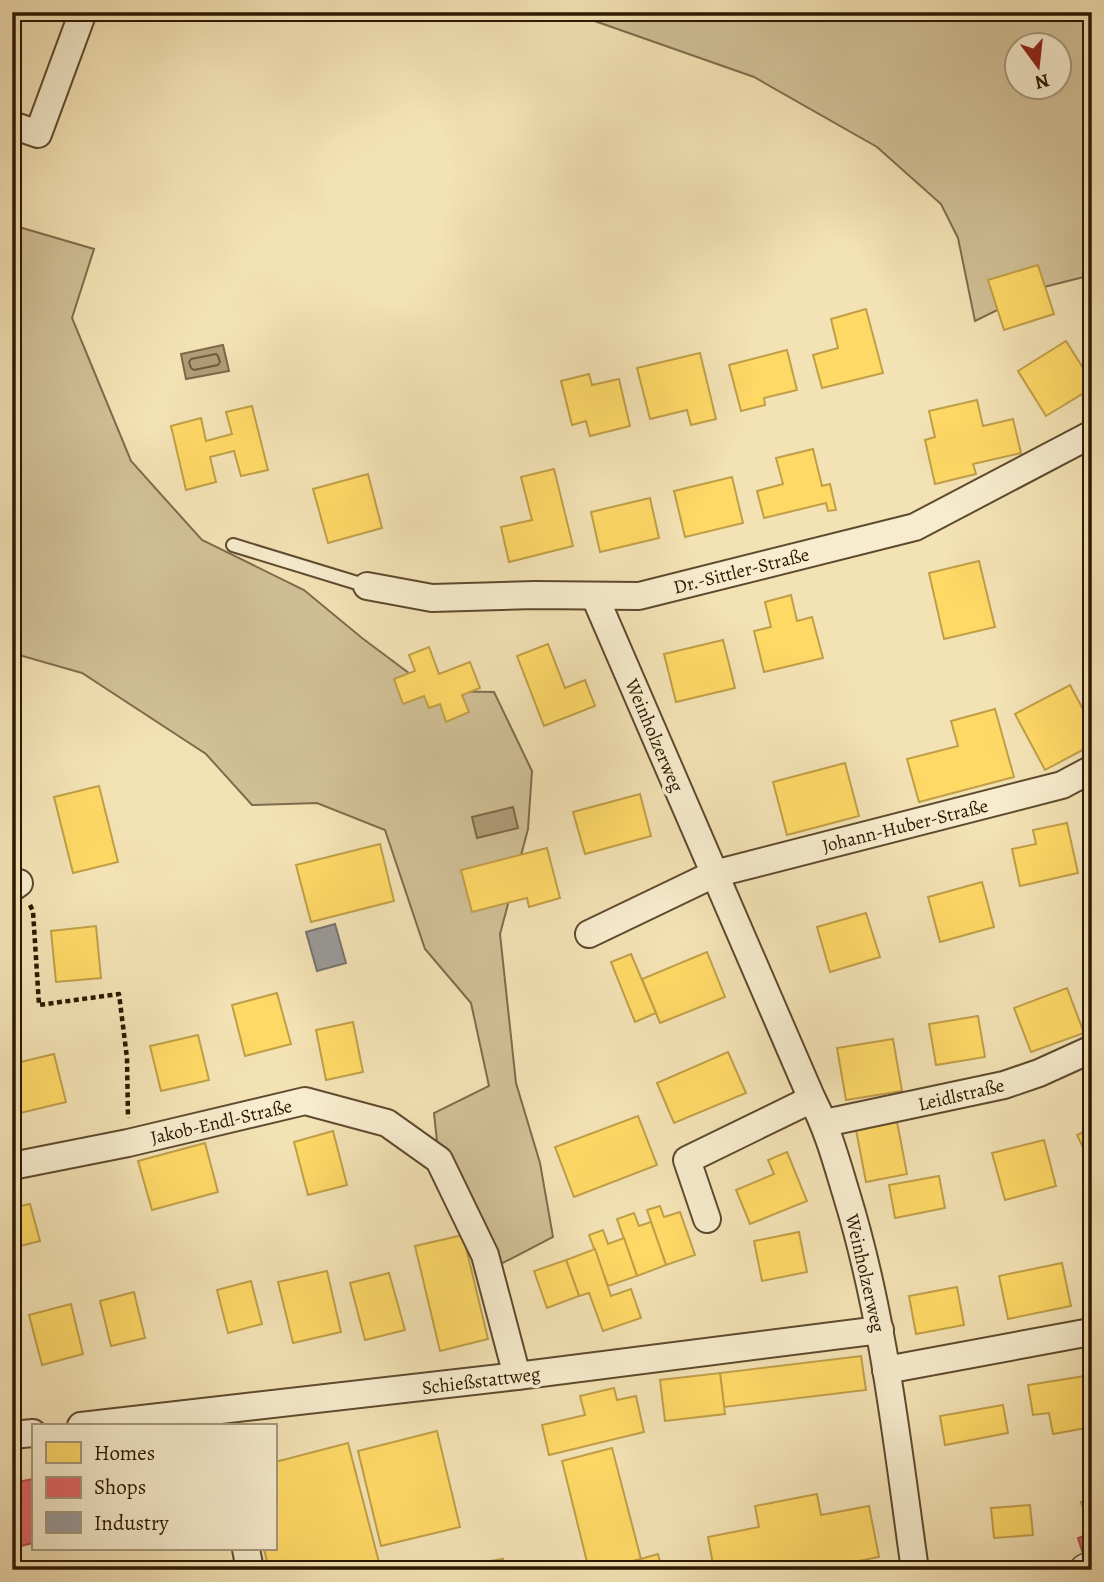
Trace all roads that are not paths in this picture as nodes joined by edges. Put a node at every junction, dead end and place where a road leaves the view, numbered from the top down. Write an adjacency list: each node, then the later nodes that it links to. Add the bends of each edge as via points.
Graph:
1 (83, 12): 2 (street, via 38,134)
2 (12, 125)
3 (1092, 434): 6 (street, Dr.-Sittler-Straße, via 915,527 639,596)
4 (233, 545): 5 (lane)
5 (367, 586): 6 (street, Dr.-Sittler-Straße, via 432,598)
6 (595, 597): 8 (street, Weinholzerweg)
7 (1092, 769): 8 (street, Johann-Huber-Straße, via 1062,785)
8 (714, 874): 9 (street); 11 (street, Weinholzerweg)
9 (589, 934)
10 (1092, 1049): 12 (street, Leidlstraße, via 1004,1085)
11 (812, 1098): 12 (street, Weinholzerweg); 14 (street, via 687,1160)
12 (825, 1124): 15 (street, Weinholzerweg, via 860,1237)
13 (12, 1166): 18 (street, Jakob-Endl-Straße, via 305,1101 387,1123 439,1160 485,1255)
14 (707, 1219)
15 (880, 1330): 17 (street, Weinholzerweg); 18 (street, Schießstattweg)
16 (1084, 1334): 17 (street)
17 (886, 1370): 26 (street, Weinholzerweg)
18 (517, 1376): 19 (street, Schießstattweg)
19 (217, 1419): 20 (street, Schießstattweg)
20 (120, 1424)
21 (32, 1433): 22 (street)
22 (12, 1436)
23 (246, 1550): 25 (street)
24 (1092, 1569): 27 (street)
25 (250, 1570)
26 (915, 1570)
27 (1086, 1570)

